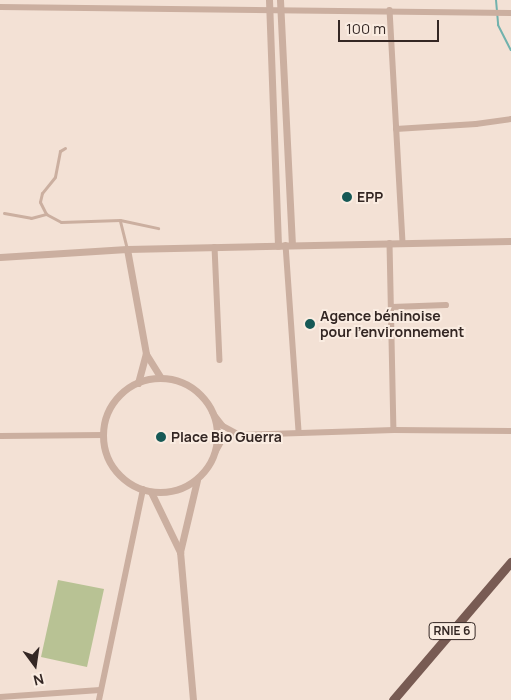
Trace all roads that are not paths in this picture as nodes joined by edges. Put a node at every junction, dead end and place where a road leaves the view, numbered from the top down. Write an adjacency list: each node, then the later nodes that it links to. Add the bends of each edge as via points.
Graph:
1 (269, 0): 6 (street)
2 (280, 0): 4 (street)
3 (0, 7): 6 (street)
4 (281, 10): 5 (street); 6 (street); 18 (street)
5 (390, 10): 7 (street); 9 (street)
6 (270, 11): 18 (street)
7 (511, 13)
8 (511, 118): 9 (street, via 476,124)
9 (396, 129): 17 (street)
10 (65, 148): 12 (lane, via 60,150 55,177 42,193 40,202)
11 (4, 213): 12 (lane, via 32,218)
12 (46, 214): 13 (lane, via 61,222)
13 (120, 220): 14 (lane); 20 (lane)
14 (158, 228)
15 (511, 241): 17 (street)
16 (390, 243): 17 (street); 18 (street); 23 (street)
17 (403, 243)
18 (285, 245): 19 (street); 31 (street)
19 (215, 247): 20 (street); 25 (street)
20 (127, 249): 21 (street); 24 (street)
21 (0, 257)
22 (446, 304): 23 (street)
23 (392, 307): 29 (street)
24 (146, 354): 26 (street); 27 (street)
25 (220, 360)
26 (161, 378): 27 (street); 28 (street, via 192,388 205,399)
27 (138, 383): 32 (street, via 126,389 112,404 104,422)
28 (213, 413): 33 (street, via 223,426); 35 (street, via 218,436)
29 (394, 430): 30 (street); 31 (street)
30 (511, 431)
31 (299, 432): 33 (street)
32 (103, 435): 34 (street); 37 (street, via 108,459 114,469 122,478)
33 (240, 435): 35 (street, via 221,442)
34 (0, 436)
35 (215, 453): 36 (street)
36 (197, 480): 37 (street, via 175,491); 38 (street)
37 (147, 491): 38 (street); 40 (street)
38 (180, 552): 43 (street)
39 (511, 562): 44 (main road, RNIE 6)
40 (100, 690): 41 (street); 42 (street)
41 (0, 697)
42 (99, 700)
43 (193, 700)
44 (393, 700)

